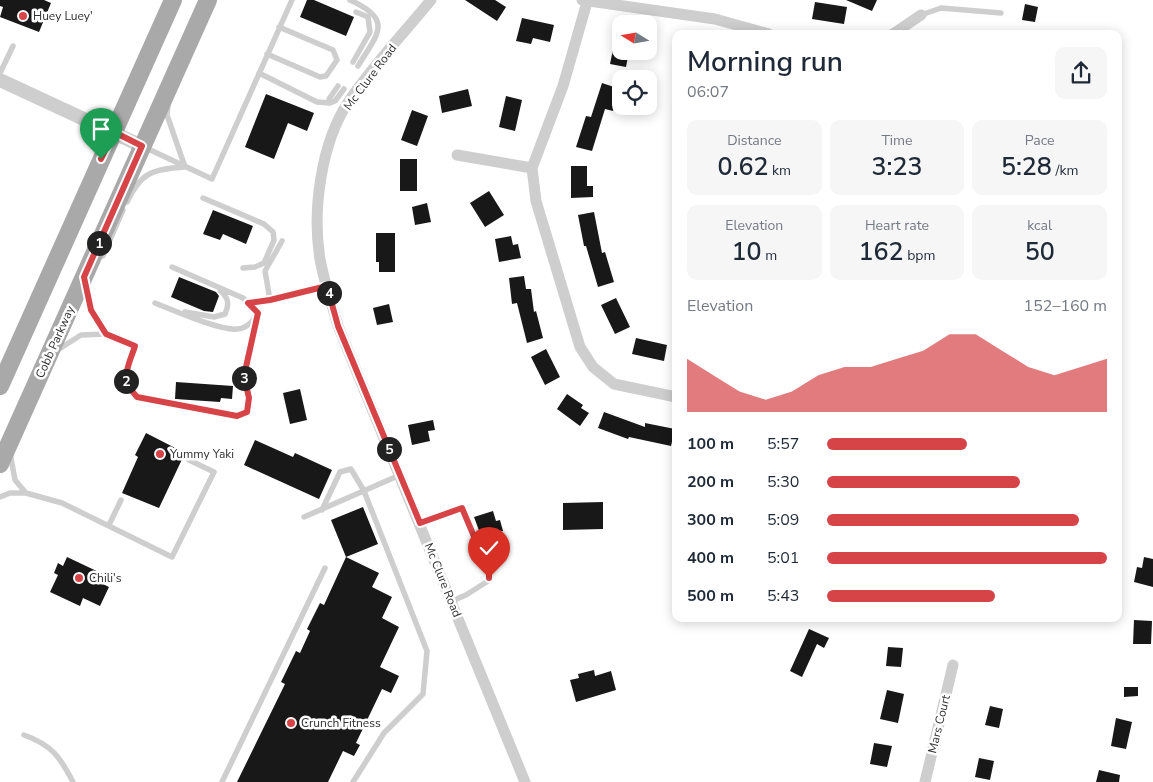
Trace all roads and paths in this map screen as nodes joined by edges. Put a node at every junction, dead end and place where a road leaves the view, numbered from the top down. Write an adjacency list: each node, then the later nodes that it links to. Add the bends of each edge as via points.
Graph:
1 (173, 0): 22 (main road)
2 (208, 0): 18 (main road, Cobb Parkway)
3 (292, 0): 10 (lane)
4 (350, 0): 7 (lane, via 374,13 378,22 376,36 356,64 370,32 368,17)
5 (431, 0): 33 (street, Mc Clure Road, via 348,102 333,134 322,171 316,210 320,259)
6 (584, 1): 11 (street, via 715,19); 26 (street, via 563,86)
7 (356, 12)
8 (1001, 13): 9 (lane, via 941,8)
9 (921, 15): 12 (street)
10 (279, 27): 14 (lane); 14 (lane, via 333,50 337,60 326,76 320,77)
11 (755, 30)
12 (899, 30)
13 (13, 46): 16 (lane)
14 (267, 54): 15 (lane)
15 (259, 73): 21 (lane, via 317,102); 25 (lane, via 212,179)
16 (0, 74)
17 (0, 80): 22 (street)
18 (171, 83): 23 (main road, Cobb Parkway); 25 (lane, via 167,115)
19 (338, 86): 21 (lane, via 329,99)
20 (344, 89): 21 (lane)
21 (330, 103)
22 (114, 132): 23 (street); 42 (main road)
23 (142, 146): 25 (lane); 29 (main road, Cobb Parkway)
24 (457, 156): 26 (street)
25 (185, 167): 29 (lane, via 149,173 135,185 104,256)
26 (532, 168): 43 (street, via 536,201 580,348 593,367 614,384)
27 (203, 198): 31 (lane, via 264,224 274,232 272,247 264,263)
28 (282, 241): 35 (lane, via 265,271)
29 (94, 256): 32 (main road, Cobb Parkway)
30 (172, 267): 34 (lane)
31 (243, 268)
32 (84, 277): 40 (lane, via 91,310); 41 (main road, Cobb Parkway)
33 (327, 286): 35 (lane); 47 (street, Mc Clure Road, via 338,326)
34 (217, 287): 37 (lane); 38 (lane, via 227,297 229,305 225,314 214,317)
35 (270, 300): 37 (lane)
36 (155, 303): 38 (lane)
37 (248, 303): 39 (lane)
38 (178, 312): 39 (lane, via 238,329 251,323)
39 (258, 313): 40 (lane, via 244,376 249,406 247,412 237,416 137,397 127,386 126,376 135,346)
40 (106, 334): 41 (lane, via 81,335)
41 (48, 356): 44 (main road, Cobb Parkway)
42 (0, 386)
43 (672, 396)
44 (8, 445): 46 (main road, Cobb Parkway); 49 (lane, via 15,480)
45 (190, 460): 55 (lane, via 214,472 172,557)
46 (0, 464)
47 (400, 476): 48 (lane); 54 (street, Mc Clure Road)
48 (364, 491): 52 (lane); 52 (lane, via 351,469 340,472); 62 (lane, via 427,651 423,694 384,733)
49 (26, 493): 50 (lane); 55 (lane, via 62,502)
50 (0, 497)
51 (121, 500): 55 (lane)
52 (322, 510): 53 (lane)
53 (304, 517)
54 (420, 523): 57 (street, Mc Clure Road); 57 (lane, via 462,508 487,566 488,581)
55 (109, 525)
56 (325, 568): 61 (lane)
57 (452, 601): 63 (street, Mc Clure Road)
58 (954, 665): 64 (street, Mars Court)
59 (24, 735): 60 (lane, via 52,749)
60 (73, 782)
61 (222, 782)
62 (353, 782)
63 (525, 782)
64 (925, 782)

